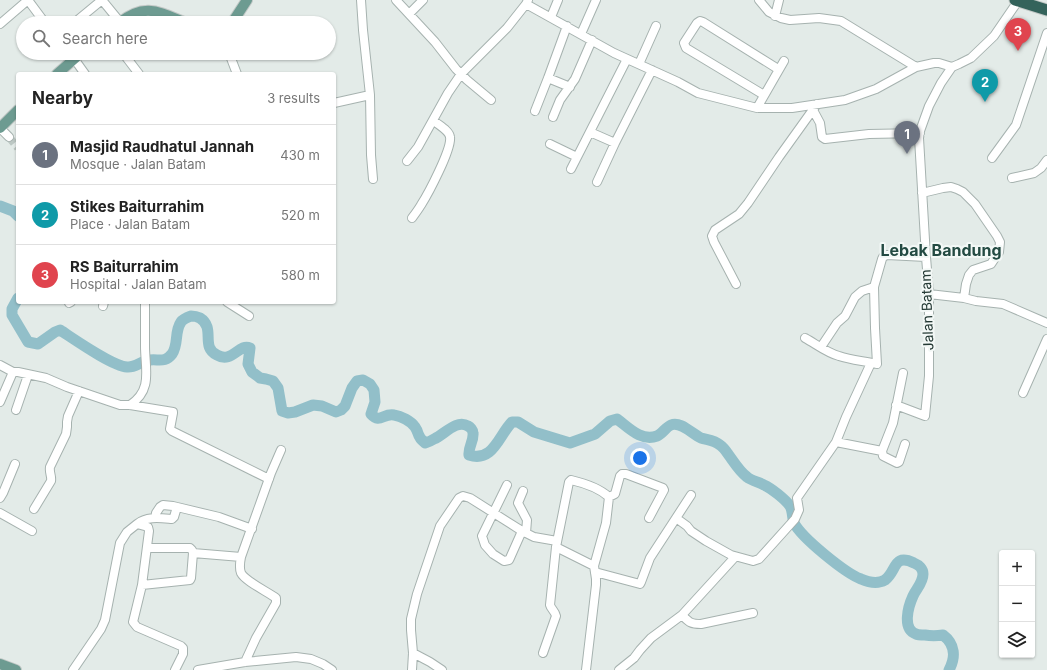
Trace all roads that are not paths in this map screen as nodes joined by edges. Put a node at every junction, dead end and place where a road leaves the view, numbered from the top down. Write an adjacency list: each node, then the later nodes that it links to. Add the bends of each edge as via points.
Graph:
1 (28, 0): 17 (street); 25 (street)
2 (102, 0): 18 (street); 19 (street)
3 (247, 0): 22 (main road)
4 (361, 0): 49 (street)
5 (396, 0): 16 (street)
6 (422, 0): 16 (street)
7 (558, 0): 24 (street)
8 (596, 0): 29 (street)
9 (759, 0): 23 (street)
10 (778, 0): 23 (street)
11 (1034, 0): 14 (highway)
12 (1016, 1): 15 (highway); 39 (street, via 994,36 971,58)
13 (527, 2): 24 (street); 46 (street, via 507,28)
14 (1047, 4)
15 (1047, 10)
16 (409, 14): 46 (street)
17 (40, 16)
18 (83, 16)
19 (115, 16)
20 (129, 16): 21 (main road, via 143,10 151,10)
21 (169, 16)
22 (237, 16)
23 (775, 16): 38 (street, via 790,20 819,18 841,21)
24 (551, 17): 26 (street)
25 (0, 24)
26 (567, 26): 29 (street); 47 (street)
27 (656, 26): 37 (street)
28 (1047, 33): 66 (street, via 1016,125)
29 (581, 34): 30 (street)
30 (592, 40): 31 (street); 48 (street)
31 (627, 58): 37 (street); 60 (street)
32 (70, 60): 42 (main road)
33 (78, 60): 43 (street)
34 (128, 60): 44 (street)
35 (232, 60): 45 (street)
36 (784, 61): 40 (street)
37 (639, 64): 41 (street)
38 (916, 67): 39 (street, via 939,63); 53 (street, via 876,89)
39 (952, 67): 61 (street, Jalan Batam, via 929,106)
40 (778, 69): 50 (street); 50 (street, via 700,21 684,43 686,48)
41 (652, 70): 54 (street, via 698,93); 63 (street)
42 (59, 72)
43 (84, 72)
44 (137, 72)
45 (236, 72)
46 (461, 74): 51 (street); 58 (street)
47 (548, 78): 48 (street); 55 (street)
48 (570, 87): 57 (street, via 560,100)
49 (370, 95): 52 (street); 71 (street)
50 (764, 95): 54 (street)
51 (491, 100)
52 (336, 103)
53 (815, 107): 54 (street); 61 (street, via 822,137 825,139 869,134); 76 (street, via 748,203 739,214 712,234)
54 (758, 108)
55 (534, 111)
56 (16, 112): 59 (main road)
57 (553, 118)
58 (432, 120): 68 (street, via 418,147); 74 (street, via 448,133 450,138 447,153)
59 (0, 128): 62 (street)
60 (590, 132): 63 (street); 65 (street)
61 (920, 133): 73 (street, Jalan Batam)
62 (9, 137)
63 (615, 143): 72 (street)
64 (550, 144): 65 (street)
65 (577, 157): 69 (street)
66 (992, 158)
67 (1047, 160): 70 (street, via 1034,173)
68 (407, 161)
69 (571, 169)
70 (1012, 178)
71 (373, 179)
72 (597, 182)
73 (922, 193): 75 (street, Jalan Batam); 79 (street, via 944,188 963,192 975,204 1000,242 999,252 991,264 973,270 969,275)
74 (412, 218)
75 (926, 257): 77 (street, via 883,257); 78 (street, Jalan Batam)
76 (736, 284)
77 (874, 287): 86 (street, via 862,291 855,297 845,316 837,323); 87 (street, via 877,364)
78 (929, 294): 79 (street); 96 (street, Jalan Batam, via 929,376 925,416)
79 (964, 298): 83 (street, via 1003,304)
80 (145, 304): 95 (street, via 146,377 143,391)
81 (230, 304): 82 (street)
82 (249, 316)
83 (1047, 323)
84 (805, 338): 86 (street)
85 (1047, 339): 93 (street)
86 (822, 347): 87 (street, via 840,356)
87 (871, 363): 98 (street)
88 (0, 365): 89 (street)
89 (14, 372): 91 (street); 94 (street)
90 (903, 373): 96 (street)
91 (28, 375): 92 (street, via 46,378); 97 (street)
92 (79, 391): 95 (street, via 120,405); 110 (street, via 68,416 66,434 50,467 51,481)
93 (1023, 393)
94 (0, 402)
95 (130, 405): 103 (street, via 173,412 170,429 172,431)
96 (896, 405): 101 (street, via 893,423)
97 (16, 410)
98 (836, 442): 101 (street); 123 (street, via 798,498 799,510 795,520 760,559 755,561)
99 (905, 444): 101 (street, via 898,463 883,456)
100 (281, 450): 103 (street)
101 (882, 451)
102 (15, 464): 108 (street)
103 (269, 479): 117 (street)
104 (507, 485): 112 (street)
105 (523, 491): 119 (street, via 518,503 527,520)
106 (691, 495): 115 (street)
107 (610, 497): 114 (street, via 615,494 622,474 663,488); 120 (street, via 580,482 570,481); 125 (street)
108 (0, 498)
109 (177, 507): 113 (street, via 163,505 157,510); 113 (street, via 172,519); 117 (street, via 219,517)
110 (34, 509)
111 (0, 513): 118 (street)
112 (494, 513): 119 (street); 119 (street, via 482,536 493,554 504,561 508,560); 129 (street, via 463,496 440,526 411,619)
113 (155, 518): 116 (street)
114 (649, 518)
115 (676, 518): 123 (street, via 706,541); 125 (street, via 650,558 640,584)
116 (137, 524): 121 (street, via 149,528); 134 (street, via 127,532 117,550 105,620)
117 (252, 529): 124 (street)
118 (32, 531)
119 (524, 532): 120 (street)
120 (557, 544): 125 (street); 130 (street, via 550,605 556,616)
121 (147, 548): 122 (street, via 190,548); 126 (street)
122 (192, 553): 124 (street); 126 (street, via 191,579)
123 (735, 556): 128 (street)
124 (241, 557): 131 (street, via 242,574 276,598 276,603)
125 (594, 569): 140 (street, via 596,584)
126 (142, 585): 135 (street, via 133,622 137,627 183,648 183,654)
127 (753, 613): 128 (street, via 701,624 689,623)
128 (682, 614): 141 (street, via 651,638 634,658)
129 (413, 653): 138 (street); 139 (street)
130 (543, 653)
131 (245, 662): 136 (street); 137 (street, via 296,657 311,659)
132 (0, 664): 133 (main road)
133 (16, 670)
134 (73, 670)
135 (175, 670)
136 (198, 670)
137 (332, 670)
138 (412, 670)
139 (442, 670)
140 (586, 670)
141 (619, 670)

